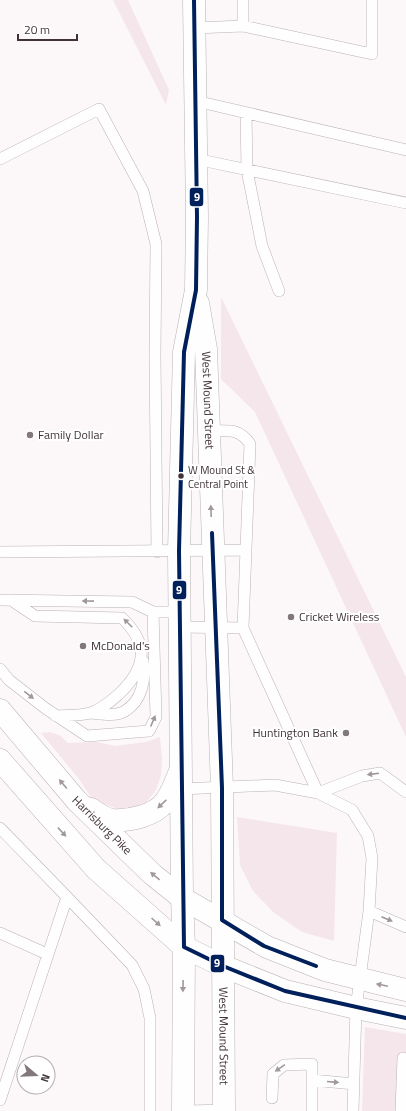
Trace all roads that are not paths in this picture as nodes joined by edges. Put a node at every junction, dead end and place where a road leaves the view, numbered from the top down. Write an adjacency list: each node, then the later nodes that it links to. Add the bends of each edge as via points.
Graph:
1 (194, 0): 5 (main road, West Mound Street)
2 (243, 0): 4 (lane)
3 (372, 0): 4 (lane, via 372,54)
4 (243, 26): 5 (lane)
5 (195, 28): 6 (main road, West Mound Street)
6 (196, 101): 7 (lane); 10 (main road, West Mound Street)
7 (246, 113): 8 (lane); 11 (lane)
8 (406, 150)
9 (0, 159): 20 (lane, via 100,109 143,191 156,244)
10 (196, 159): 11 (lane); 13 (main road, West Mound Street)
11 (247, 170): 12 (lane); 14 (lane, via 262,246)
12 (406, 203)
13 (196, 290): 15 (main road, West Mound Street, via 206,349); 18 (main road, West Mound Street, via 184,352)
14 (279, 291)
15 (209, 431): 16 (main road, West Mound Street, one-way to 15); 17 (lane, via 235,431 244,435 250,444)
16 (213, 550): 17 (lane); 18 (lane); 24 (main road, West Mound Street)
17 (246, 550): 25 (lane)
18 (179, 551): 20 (lane); 23 (main road, West Mound Street)
19 (0, 552): 20 (lane)
20 (157, 552)
21 (5, 600): 22 (lane, one-way to 21, via 132,602); 26 (lane, one-way to 21, via 135,630 122,618 35,616)
22 (153, 612): 23 (lane); 30 (lane, one-way to 22, via 87,736 149,731 156,717)
23 (179, 620): 24 (lane); 32 (main road, West Mound Street)
24 (216, 626): 25 (lane); 33 (main road, West Mound Street)
25 (243, 628): 34 (lane)
26 (142, 650): 29 (lane, via 139,668 126,687 109,703); 29 (lane, via 144,681 138,699 125,711 109,715)
27 (0, 669): 30 (lane, one-way to 30, via 9,680)
28 (0, 710): 36 (main road, Harrisburg Pike, one-way to 28)
29 (91, 713): 30 (lane)
30 (56, 716)
31 (0, 760): 44 (main road, one-way to 44, via 96,869)
32 (180, 780): 33 (lane); 36 (main road, one-way to 36, via 164,803 154,811 134,819 113,820); 39 (main road, West Mound Street)
33 (222, 788): 34 (lane, via 275,785); 41 (main road, West Mound Street)
34 (318, 792): 35 (lane, one-way to 34, via 380,773 362,776); 40 (lane, via 352,810 368,836 372,858)
35 (406, 792)
36 (77, 801): 39 (main road, Harrisburg Pike, one-way to 36, via 152,874)
37 (0, 828): 38 (lane)
38 (67, 897): 45 (lane); 57 (lane, via 132,965 144,989 150,1018)
39 (182, 898): 41 (main road, Harrisburg Pike); 44 (main road, West Mound Street)
40 (369, 911): 42 (lane, one-way to 42); 47 (lane)
41 (222, 920): 46 (main road, West Mound Street); 47 (main road, Harrisburg Pike, via 264,946 325,970)
42 (406, 927)
43 (0, 933): 45 (lane)
44 (184, 947): 46 (main road); 58 (main road, West Mound Street, one-way to 58)
45 (47, 954): 55 (lane)
46 (223, 966): 49 (main road, via 285,991); 56 (main road, West Mound Street)
47 (359, 979): 48 (main road, Harrisburg Pike, one-way to 47); 49 (lane)
48 (406, 990)
49 (356, 1008): 50 (main road); 53 (lane)
50 (406, 1018)
51 (403, 1058): 62 (lane)
52 (312, 1080): 53 (lane, one-way to 53); 54 (lane, one-way to 54, via 312,1064 284,1064 273,1074); 60 (lane)
53 (354, 1084): 61 (lane)
54 (272, 1098)
55 (0, 1100)
56 (224, 1110): 59 (lane)
57 (150, 1111)
58 (183, 1111)
59 (189, 1111)
60 (312, 1111)
61 (353, 1111)
62 (401, 1111)

